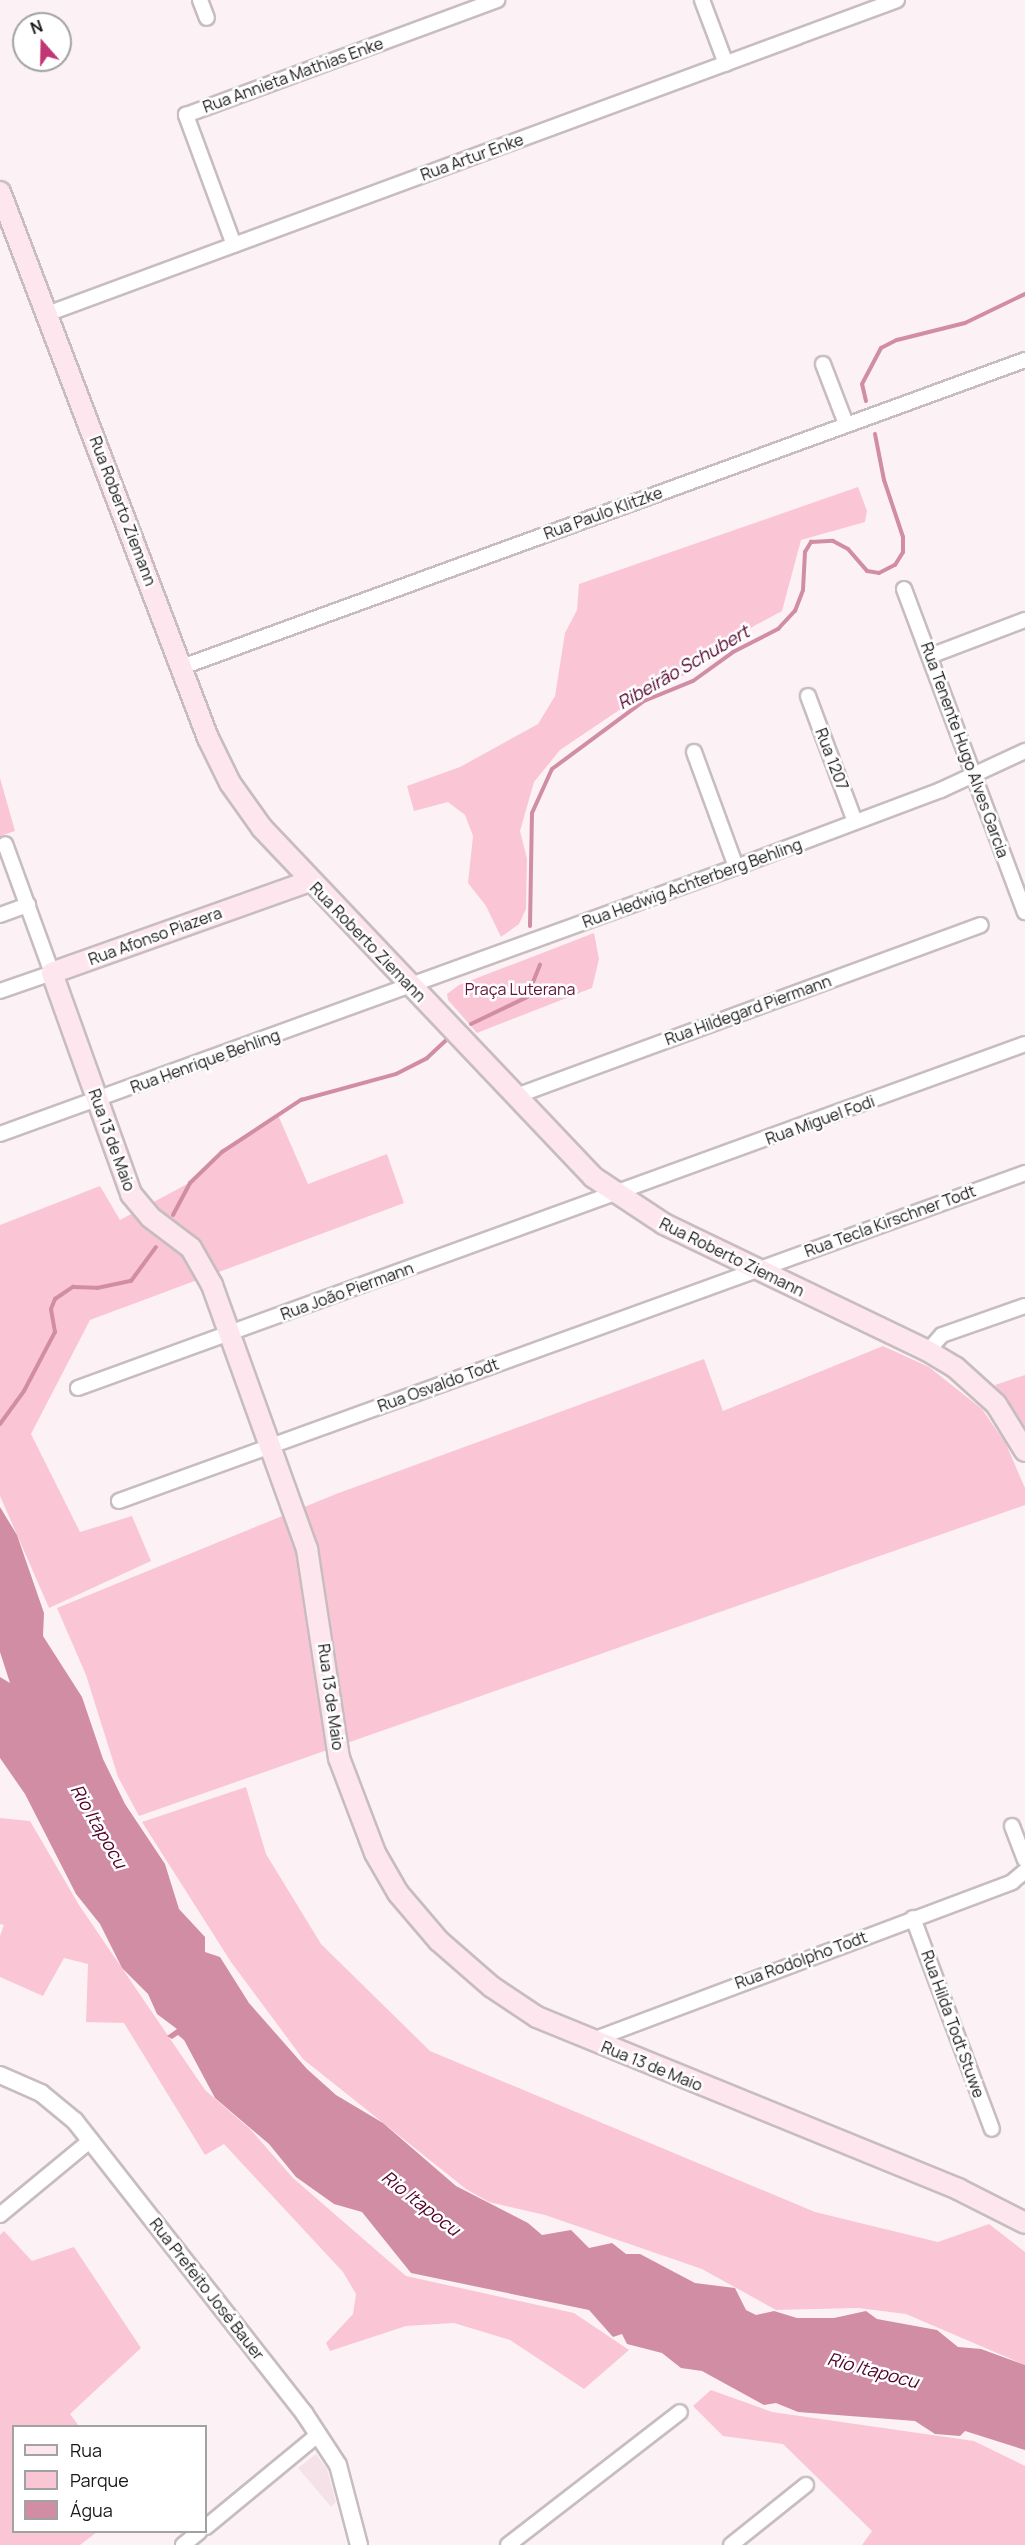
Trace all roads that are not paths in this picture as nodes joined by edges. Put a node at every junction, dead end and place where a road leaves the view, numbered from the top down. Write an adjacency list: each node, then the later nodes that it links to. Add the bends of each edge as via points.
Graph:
1 (200, 0): 5 (street)
2 (497, 0): 8 (street, Rua Annieta Mathias Enke, via 186,115)
3 (702, 0): 6 (street)
4 (897, 0): 6 (street, Rua Artur Enke)
5 (207, 18)
6 (726, 64): 8 (street, Rua Artur Enke)
7 (0, 192): 9 (main road, Rua Roberto Ziemann)
8 (234, 245): 9 (street, Rua Artur Enke)
9 (47, 314): 16 (main road, Rua Roberto Ziemann)
10 (1025, 360): 12 (street, Rua Paulo Klitzke)
11 (823, 364): 12 (street)
12 (846, 424): 16 (street, Rua Paulo Klitzke)
13 (904, 589): 15 (street, Rua Tenente Hugo Alves Garcia)
14 (1025, 620): 15 (street)
15 (930, 656): 20 (street, Rua Tenente Hugo Alves Garcia)
16 (182, 667): 24 (main road, Rua Roberto Ziemann, via 208,738 230,783 262,828)
17 (808, 696): 21 (street, Rua 1207)
18 (1025, 751): 20 (street, Rua Hedwig Achterberg Behling)
19 (694, 752): 23 (street)
20 (973, 775): 21 (street, Rua Hedwig Achterberg Behling); 27 (street, Rua Tenente Hugo Alves Garcia)
21 (855, 822): 23 (street, Rua Hedwig Achterberg Behling)
22 (5, 844): 25 (street, Rua 13 de Maio)
23 (736, 867): 31 (street, Rua Hedwig Achterberg Behling)
24 (310, 881): 30 (main road, Rua Afonso Piazera); 31 (main road, Rua Roberto Ziemann)
25 (26, 902): 26 (street); 28 (street); 30 (street, Rua 13 de Maio)
26 (0, 907)
27 (1025, 912)
28 (0, 915)
29 (980, 925): 34 (street, Rua Hildegard Piermann)
30 (52, 973): 32 (street, Rua Afonso Piazera); 35 (main road, Rua 13 de Maio)
31 (411, 987): 34 (main road, Rua Roberto Ziemann); 35 (street, Rua Henrique Behling)
32 (0, 991)
33 (1025, 1044): 38 (street, Rua Miguel Fodi)
34 (516, 1096): 38 (main road, Rua Roberto Ziemann, via 570,1155)
35 (96, 1099): 36 (street, Rua Henrique Behling); 41 (main road, Rua 13 de Maio, via 131,1194 150,1217 183,1240 198,1257)
36 (0, 1134)
37 (1025, 1173): 39 (street, Rua Tecla Kirschner Todt)
38 (615, 1194): 39 (main road, Rua Roberto Ziemann, via 664,1224); 41 (street, Rua João Piermann)
39 (756, 1269): 42 (main road, Rua Roberto Ziemann); 44 (street, Rua Osvaldo Todt)
40 (1025, 1306): 42 (street, via 942,1335)
41 (229, 1334): 43 (street, Rua João Piermann); 44 (main road, Rua 13 de Maio)
42 (928, 1351): 45 (main road, Rua Roberto Ziemann, via 984,1391 1005,1416)
43 (78, 1388)
44 (270, 1446): 46 (street, Rua Osvaldo Todt); 52 (main road, Rua 13 de Maio, via 314,1578 339,1758 375,1853 407,1905 467,1967 524,2010)
45 (1025, 1451)
46 (119, 1501)
47 (1012, 1826): 48 (street)
48 (1025, 1860)
49 (1025, 1871): 50 (street, Rua Rodolpho Todt)
50 (1019, 1881): 51 (street, Rua Rodolpho Todt)
51 (913, 1918): 52 (street, Rua Rodolpho Todt); 54 (street, Rua Hilda Todt Stuwe)
52 (590, 2041): 57 (main road, Rua 13 de Maio, via 958,2189)
53 (0, 2075): 55 (street, Rua Prefeito José Bauer, via 41,2093 62,2108)
54 (992, 2129)
55 (91, 2140): 56 (street); 59 (street, Rua Prefeito José Bauer)
56 (0, 2215)
57 (1025, 2223)
58 (680, 2412): 65 (street)
59 (319, 2433): 61 (street); 64 (street, Rua Prefeito José Bauer, via 346,2485)
60 (806, 2485): 66 (street)
61 (207, 2526)
62 (199, 2533): 63 (street)
63 (183, 2545)
64 (359, 2545)
65 (508, 2545)
66 (731, 2545)

